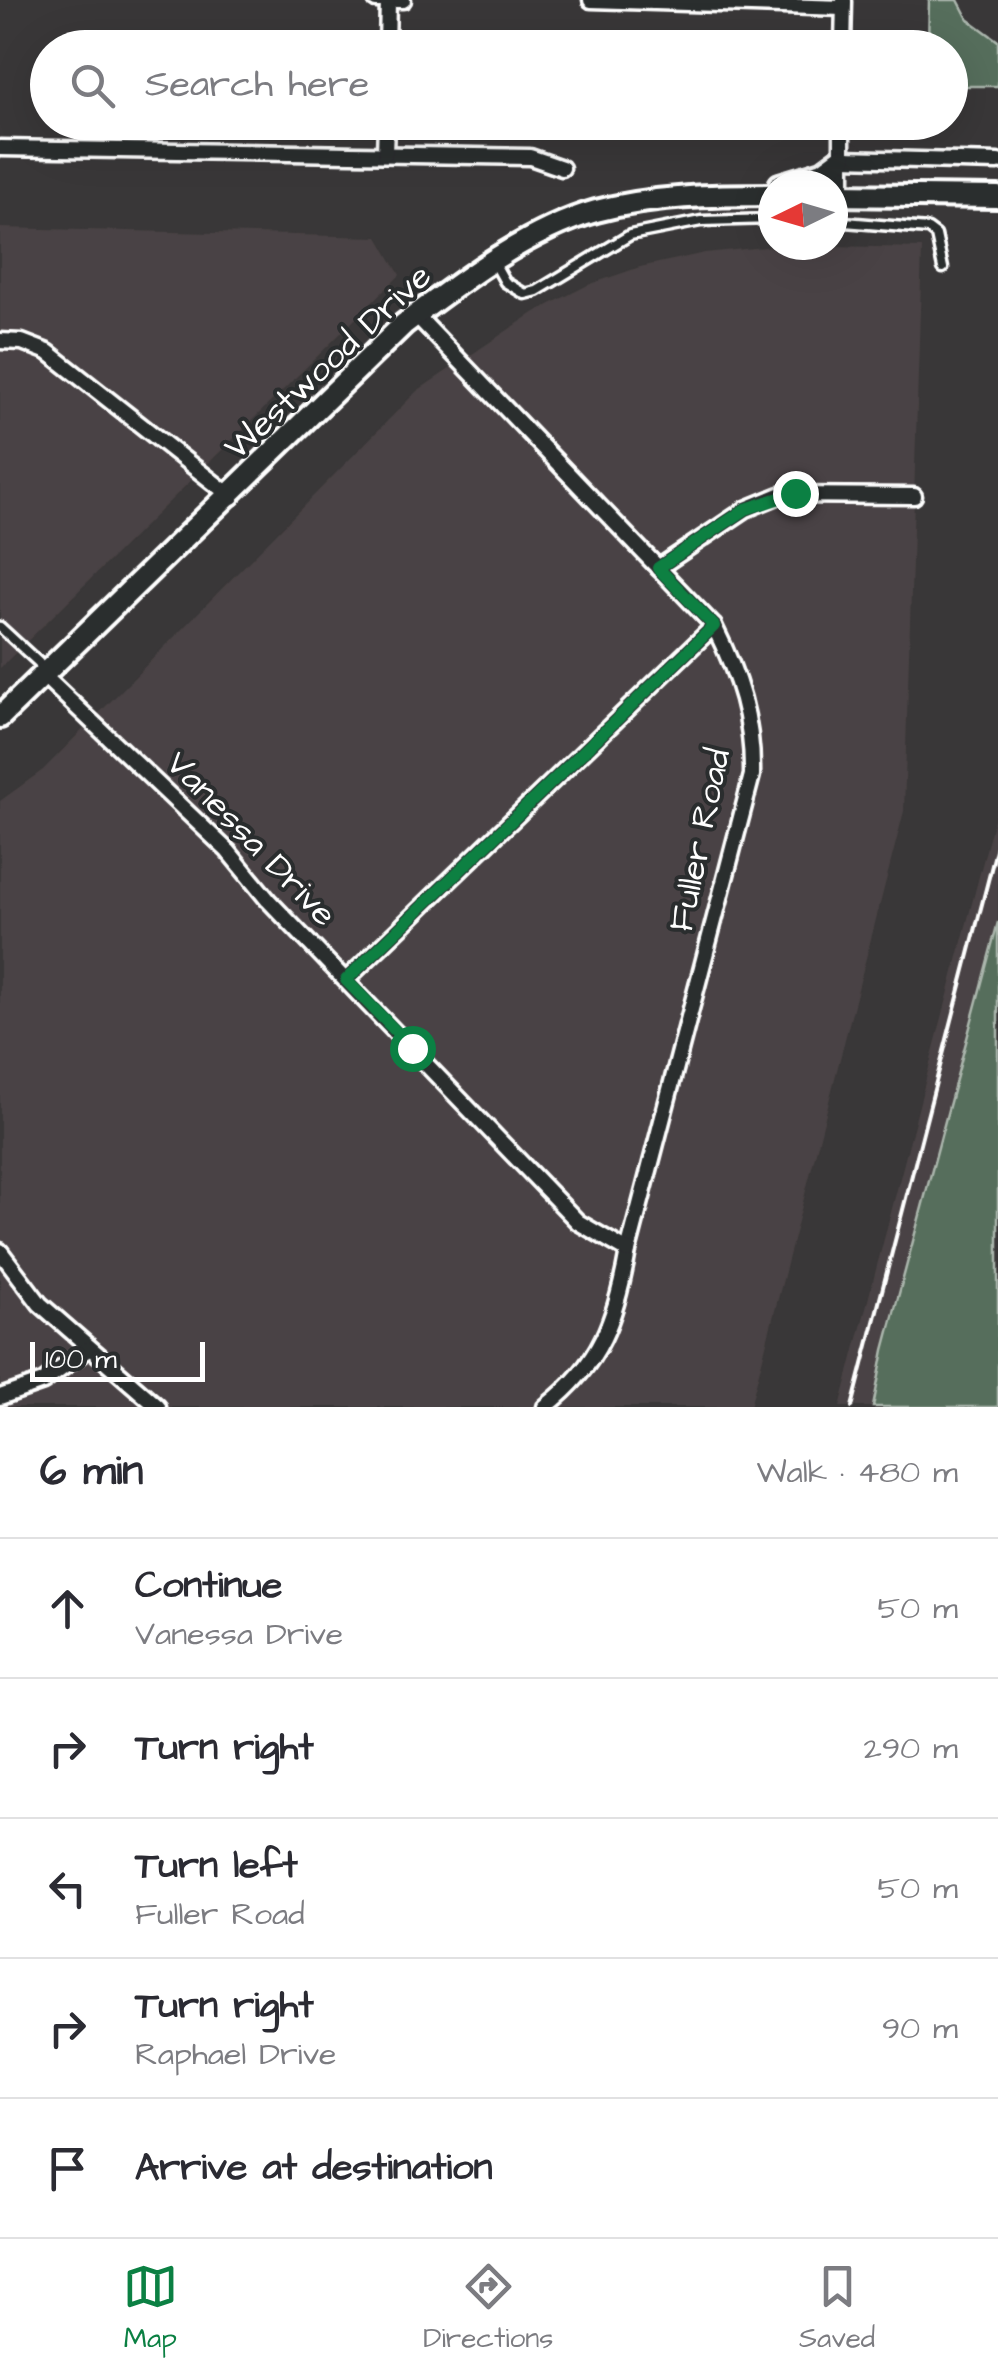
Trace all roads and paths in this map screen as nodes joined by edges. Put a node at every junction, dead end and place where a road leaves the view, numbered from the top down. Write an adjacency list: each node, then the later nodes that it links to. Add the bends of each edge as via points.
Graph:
1 (376, 0): 2 (street)
2 (388, 0): 3 (street); 6 (street)
3 (403, 0)
4 (591, 0): 5 (street)
5 (844, 4): 7 (street)
6 (387, 30)
7 (843, 30)
8 (385, 140): 11 (street)
9 (842, 140): 12 (street)
10 (0, 148): 11 (street)
11 (385, 154): 14 (street, via 530,157)
12 (842, 158): 13 (street); 15 (main road); 16 (street)
13 (998, 162)
14 (562, 168)
15 (826, 170)
16 (841, 170)
17 (758, 190): 18 (main road)
18 (731, 195): 19 (main road, Westwood Drive); 24 (main road, Westwood Drive, via 596,211)
19 (758, 195)
20 (848, 195): 21 (main road)
21 (998, 197)
22 (758, 219): 24 (lane, via 630,235 525,294 505,282)
23 (848, 221): 25 (lane, via 928,229 936,235)
24 (494, 262): 26 (main road, Westwood Drive)
25 (944, 268)
26 (416, 315): 29 (main road, Westwood Drive); 30 (street, Fuller Road)
27 (0, 341): 29 (street, via 48,352)
28 (914, 496): 30 (street, via 780,495 746,509)
29 (232, 497): 33 (main road, Westwood Drive)
30 (658, 568): 31 (street, Fuller Road)
31 (714, 626): 35 (street); 37 (street, Fuller Road, via 738,674 753,731 752,775)
32 (0, 627): 33 (lane)
33 (45, 677): 34 (main road, Westwood Drive); 35 (street, Vanessa Drive, via 228,851)
34 (0, 718)
35 (346, 980): 37 (street, Vanessa Drive, via 578,1222)
36 (0, 1251): 38 (street, via 40,1304)
37 (628, 1251): 41 (street, Fuller Road, via 620,1300 602,1344 579,1382)
38 (88, 1348): 39 (street, via 43,1382); 40 (street)
39 (0, 1397)
40 (158, 1407)
41 (545, 1407)

